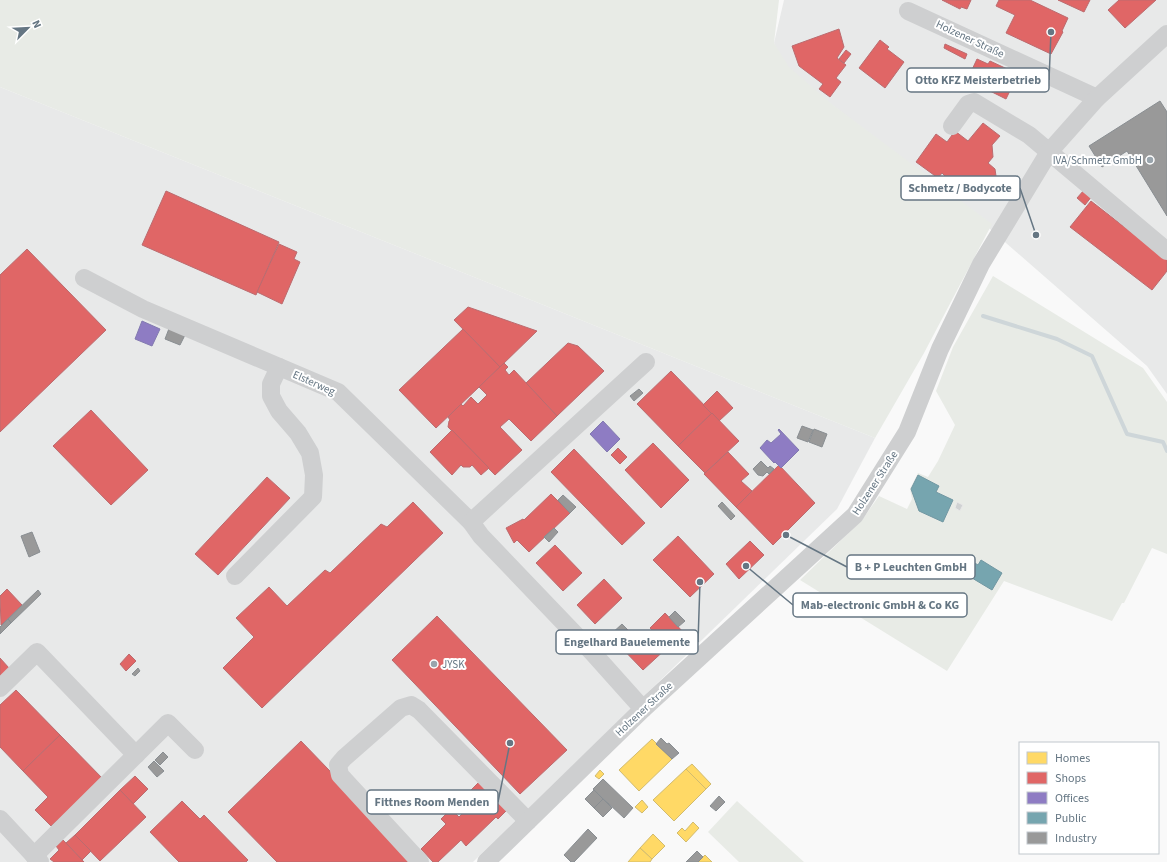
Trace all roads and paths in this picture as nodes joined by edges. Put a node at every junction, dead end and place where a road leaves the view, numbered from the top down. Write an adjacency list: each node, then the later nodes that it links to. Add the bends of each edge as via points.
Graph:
1 (908, 11): 3 (street, Holzener Straße)
2 (1163, 44): 3 (street, Holzener Straße)
3 (1097, 98): 5 (street, Holzener Straße)
4 (952, 126): 5 (street, via 968,104 974,102 1029,135)
5 (1049, 152): 6 (street); 13 (street, Holzener Straße, via 981,264 940,349 907,432 855,515)
6 (1167, 251)
7 (84, 278): 9 (street, Elsterweg, via 143,309)
8 (646, 362): 10 (street)
9 (279, 367): 10 (street, Elsterweg, via 338,392); 11 (street, via 271,384 271,396 310,453 314,497)
10 (471, 522): 13 (street, Elsterweg, via 481,536)
11 (235, 576)
12 (0, 688): 15 (street, via 37,652)
13 (643, 709): 17 (street, Holzener Straße)
14 (195, 750): 15 (street, via 168,723)
15 (136, 755): 18 (street)
16 (0, 819): 18 (street)
17 (528, 821): 19 (street, via 419,710 411,705 401,708 338,766 340,775); 20 (street, Holzener Straße)
18 (37, 859)
19 (420, 862)
20 (486, 862)

